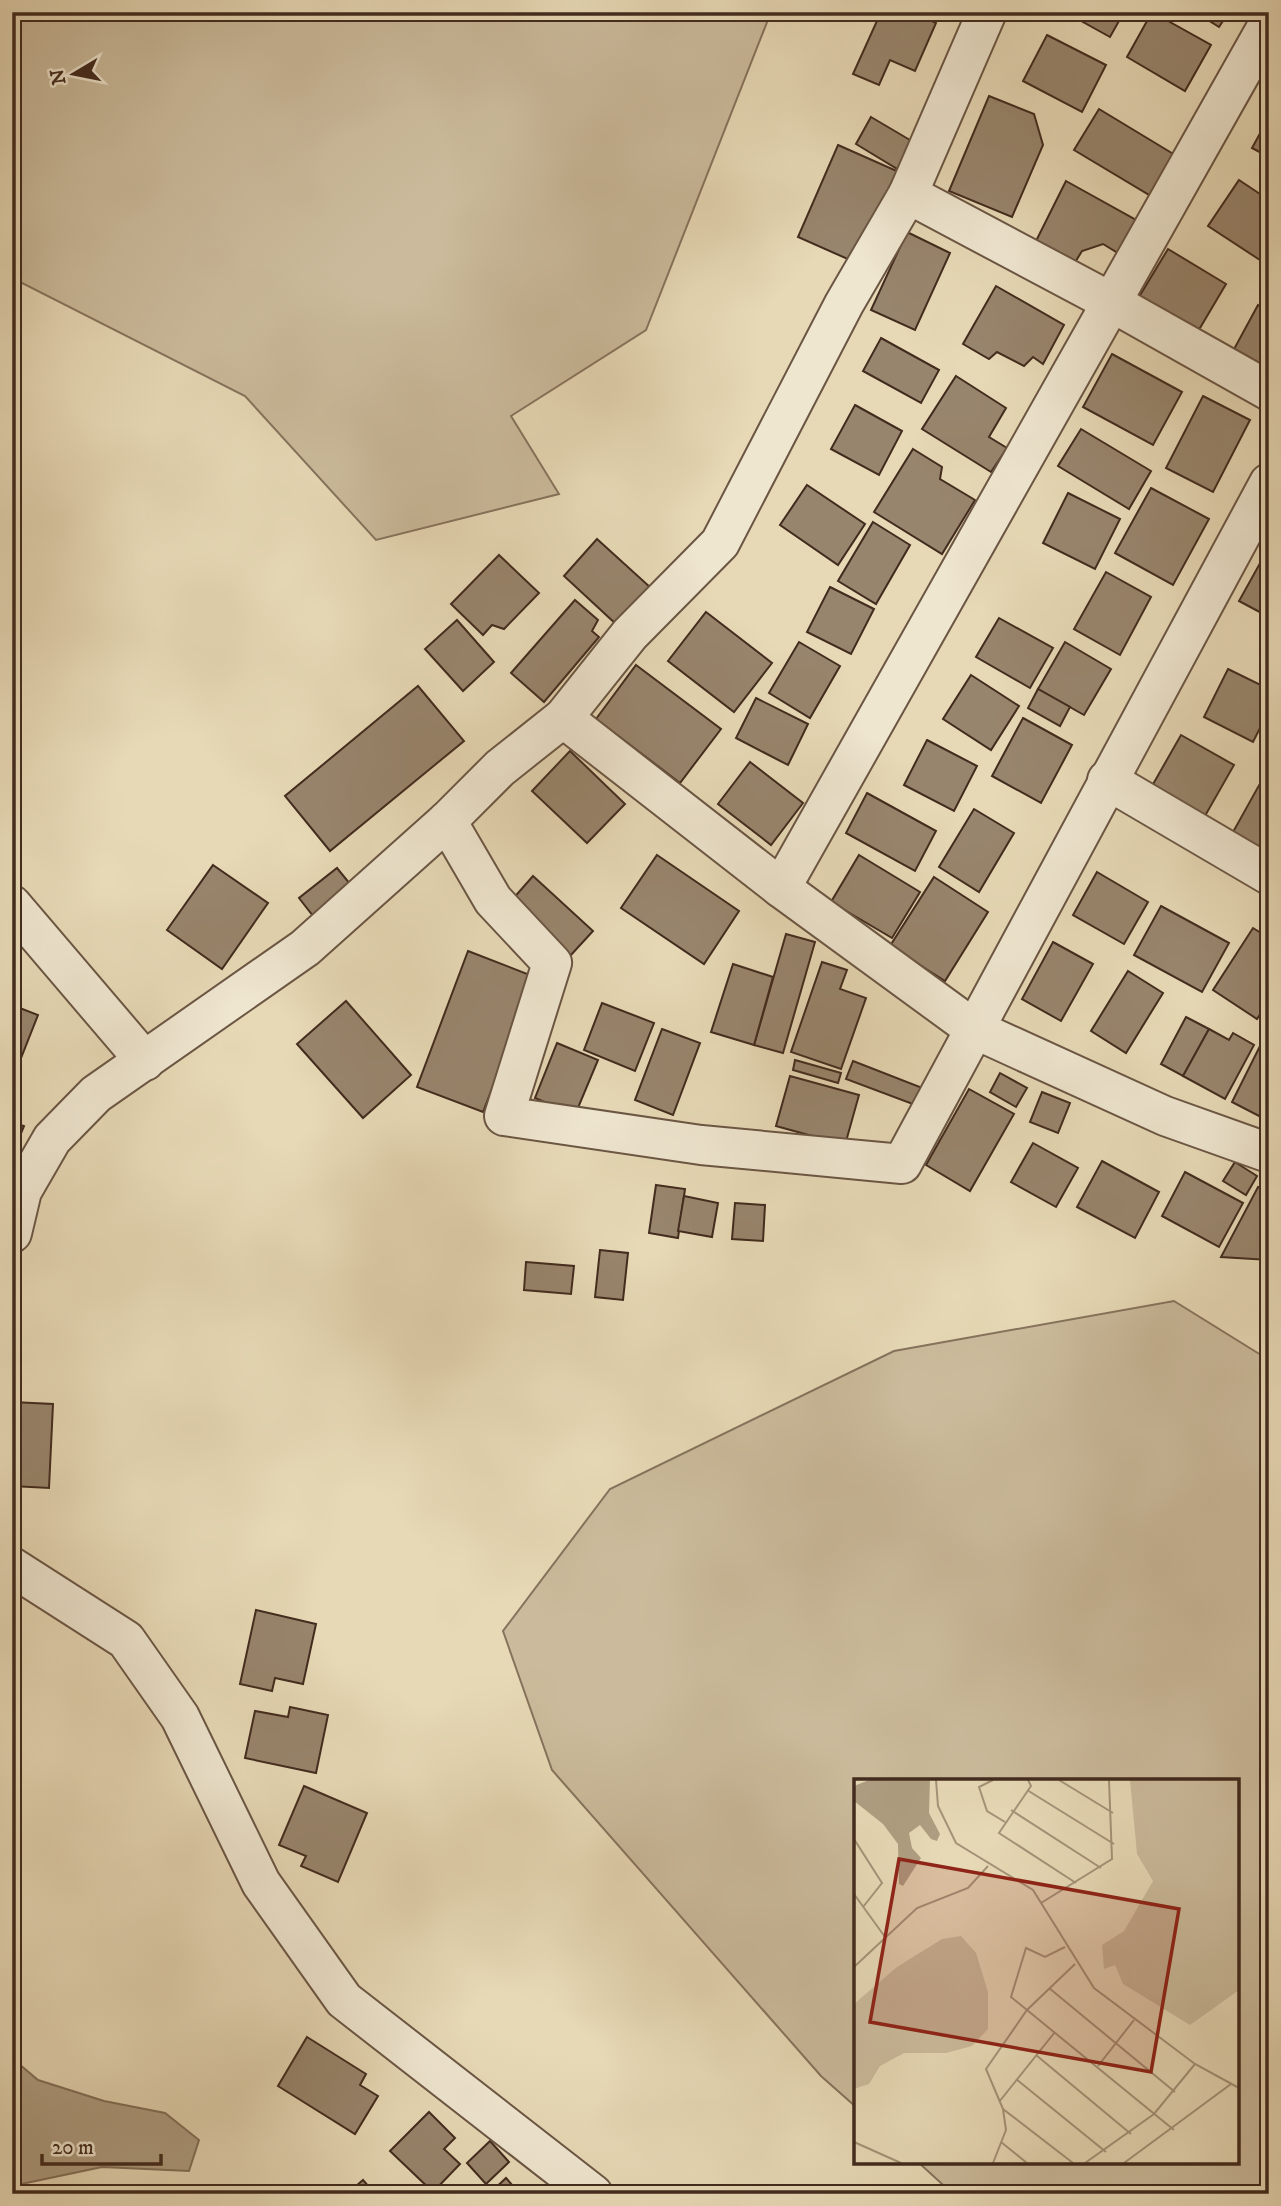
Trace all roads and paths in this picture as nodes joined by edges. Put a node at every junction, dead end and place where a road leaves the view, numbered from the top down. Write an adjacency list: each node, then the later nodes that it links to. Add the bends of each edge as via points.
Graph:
1 (988, 12): 3 (street)
2 (1269, 23): 4 (street)
3 (908, 194): 4 (street); 7 (street, via 844,304 720,543 630,634)
4 (1111, 302): 5 (street); 11 (street)
5 (1269, 391)
6 (1269, 483): 8 (street)
7 (563, 718): 9 (street, via 500,768); 11 (street)
8 (1108, 780): 10 (street); 13 (street)
9 (447, 821): 13 (street, via 493,900 552,962 504,1116 701,1145 902,1164); 14 (street, via 305,948)
10 (1269, 875)
11 (781, 888): 13 (street)
12 (12, 905): 14 (street)
13 (974, 1028): 15 (street, via 1166,1116)
14 (145, 1061): 16 (street, via 96,1094 52,1139 22,1191)
15 (1269, 1153)
16 (12, 1233)
17 (12, 1567): 18 (street, via 126,1640 180,1717 261,1883 344,2000)
18 (593, 2194)

